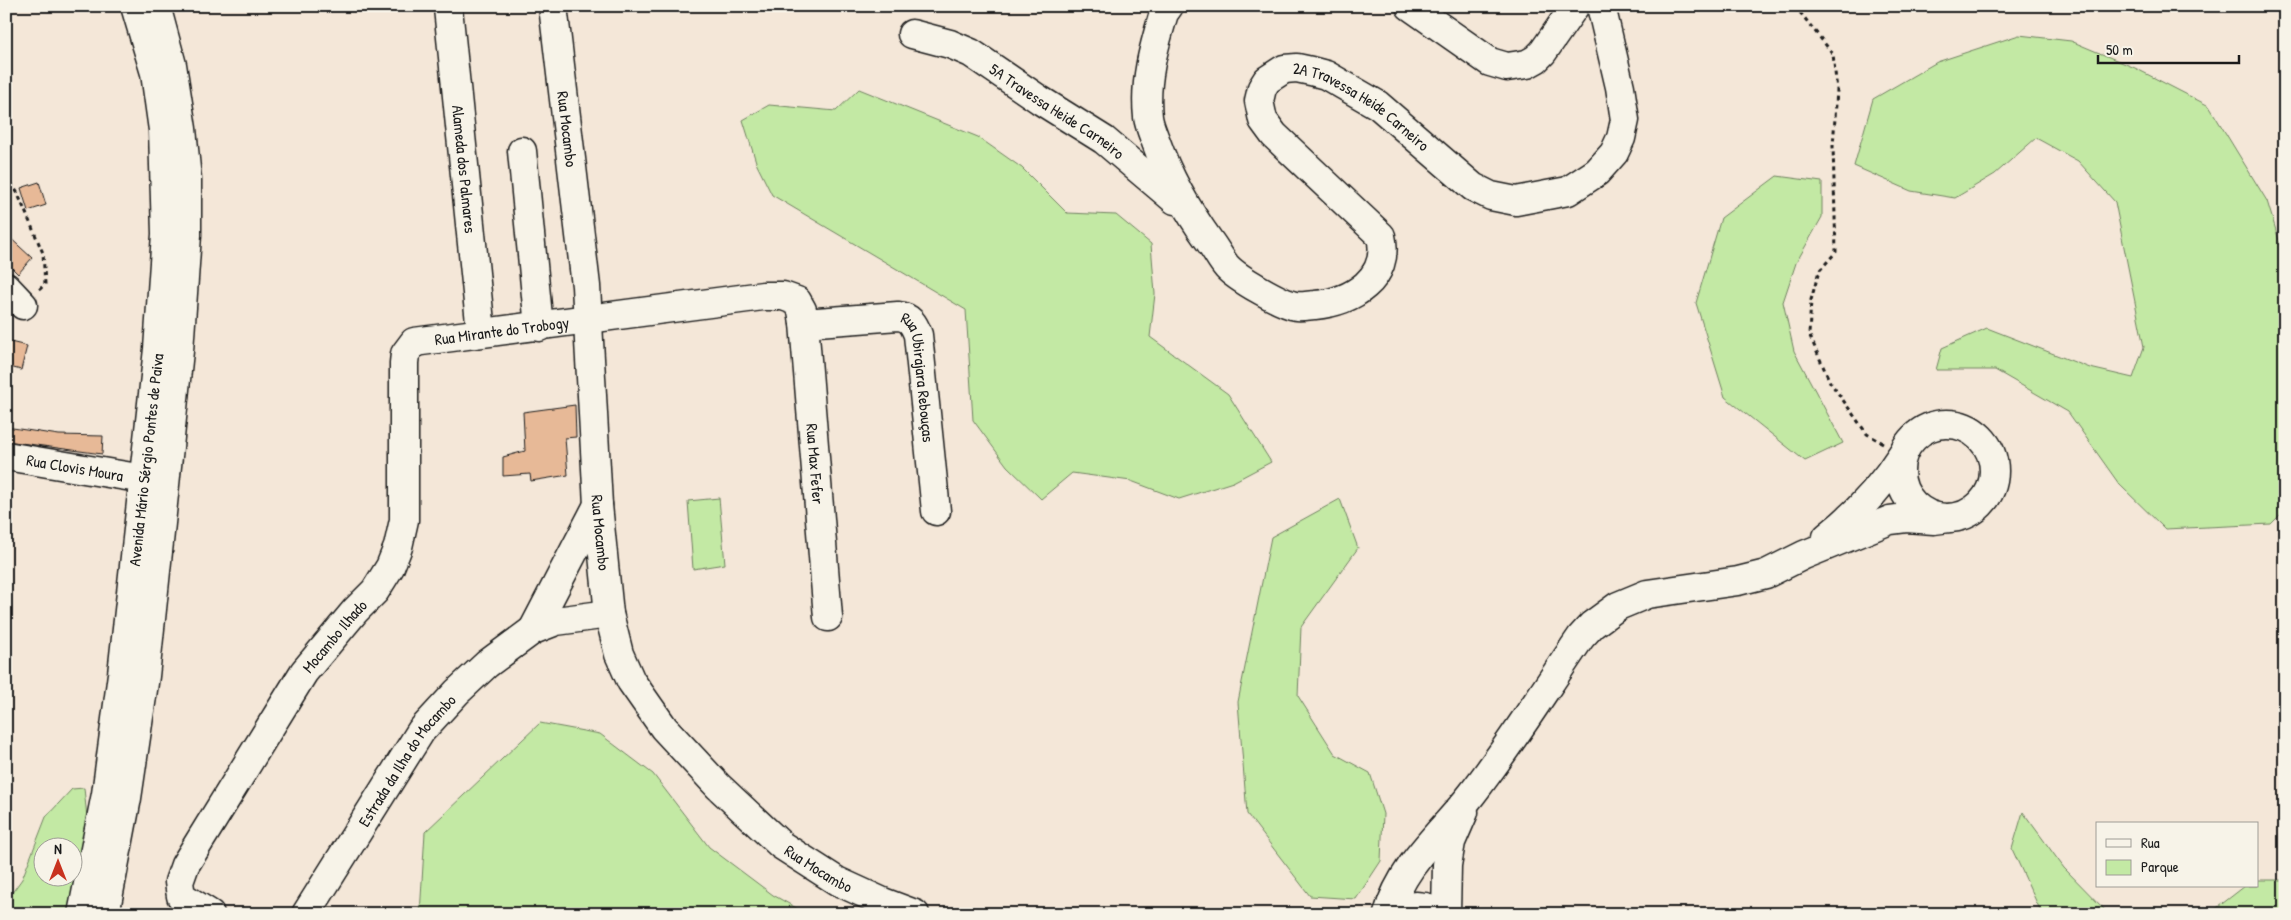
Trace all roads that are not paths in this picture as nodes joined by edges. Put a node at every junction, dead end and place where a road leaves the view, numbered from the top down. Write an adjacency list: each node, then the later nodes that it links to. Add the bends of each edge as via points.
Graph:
1 (135, 6): 19 (street, Avenida Mário Sérgio Pontes de Paiva, via 155,73 166,181 166,234 158,349)
2 (156, 6): 30 (street, Avenida Mário Sérgio Pontes de Paiva, via 172,65 182,129 187,179 187,235 179,351 145,676)
3 (553, 6): 13 (street, Rua Mocambo)
4 (1410, 6): 5 (street, via 1490,62 1506,67 1527,64 1543,52)
5 (1575, 6)
6 (1601, 6): 11 (street, 2A Travessa Heide Carneiro, via 1625,120 1614,153 1597,172 1568,192 1516,201 1490,196 1473,187 1378,105 1326,75 1298,68 1284,69 1267,80 1259,101 1263,120 1274,135 1381,236 1383,257 1370,282 1346,298 1325,304 1296,306 1260,290 1228,268)
7 (448, 8): 15 (street, Alameda dos Palmares)
8 (1161, 8): 11 (street, 2A Travessa Heide Carneiro, via 1150,60 1148,119 1166,172)
9 (912, 34): 11 (street, 5A Travessa Heide Carneiro, via 971,53 1104,140)
10 (522, 151): 14 (street)
11 (1189, 213)
12 (803, 316): 13 (street, via 797,301 789,297 763,296); 21 (street, Rua Ubirajara Rebouças, via 904,316 913,322 918,335); 25 (street, Rua Max Fefer)
13 (588, 318): 14 (street, Rua Mirante do Trobogy); 20 (street, Rua Mocambo)
14 (539, 327): 15 (street, Rua Mirante do Trobogy)
15 (481, 332): 16 (street, Rua Mirante do Trobogy)
16 (414, 342): 28 (street, Mocambo Ilhado, via 405,354 404,362 404,520 398,547 390,568 375,591 304,672 185,865 179,882 181,896)
17 (1903, 453): 22 (street, via 1900,468 1908,496 1933,516); 22 (street, via 1922,431 1952,424 1979,436 1988,448 1994,462 1994,478 1989,493 1979,506); 23 (street, via 1890,475 1858,512)
18 (6, 456): 19 (street, Rua Clovis Moura)
19 (144, 479): 29 (street, Avenida Mário Sérgio Pontes de Paiva, via 106,794)
20 (598, 505): 24 (street, Rua Mocambo); 26 (street, Estrada da Ilha do Mocambo)
21 (936, 511)
22 (1949, 518): 23 (street, via 1890,520)
23 (1804, 555): 27 (street, via 1766,574 1647,594 1611,610 1581,638)
24 (609, 614): 26 (street, Estrada da Ilha do Mocambo, via 556,622); 32 (street, Rua Mocambo, via 619,654 631,681 664,728 718,786 781,845 837,881)
25 (828, 617)
26 (533, 630): 31 (street, Estrada da Ilha do Mocambo, via 486,664 421,731)
27 (1472, 795): 33 (street, via 1408,871 1393,896); 35 (street, via 1446,865)
28 (201, 908)
29 (82, 914)
30 (105, 914)
31 (306, 914)
32 (915, 914)
33 (1388, 914)
34 (1394, 914): 35 (street, via 1408,907 1421,906)
35 (1445, 914)

